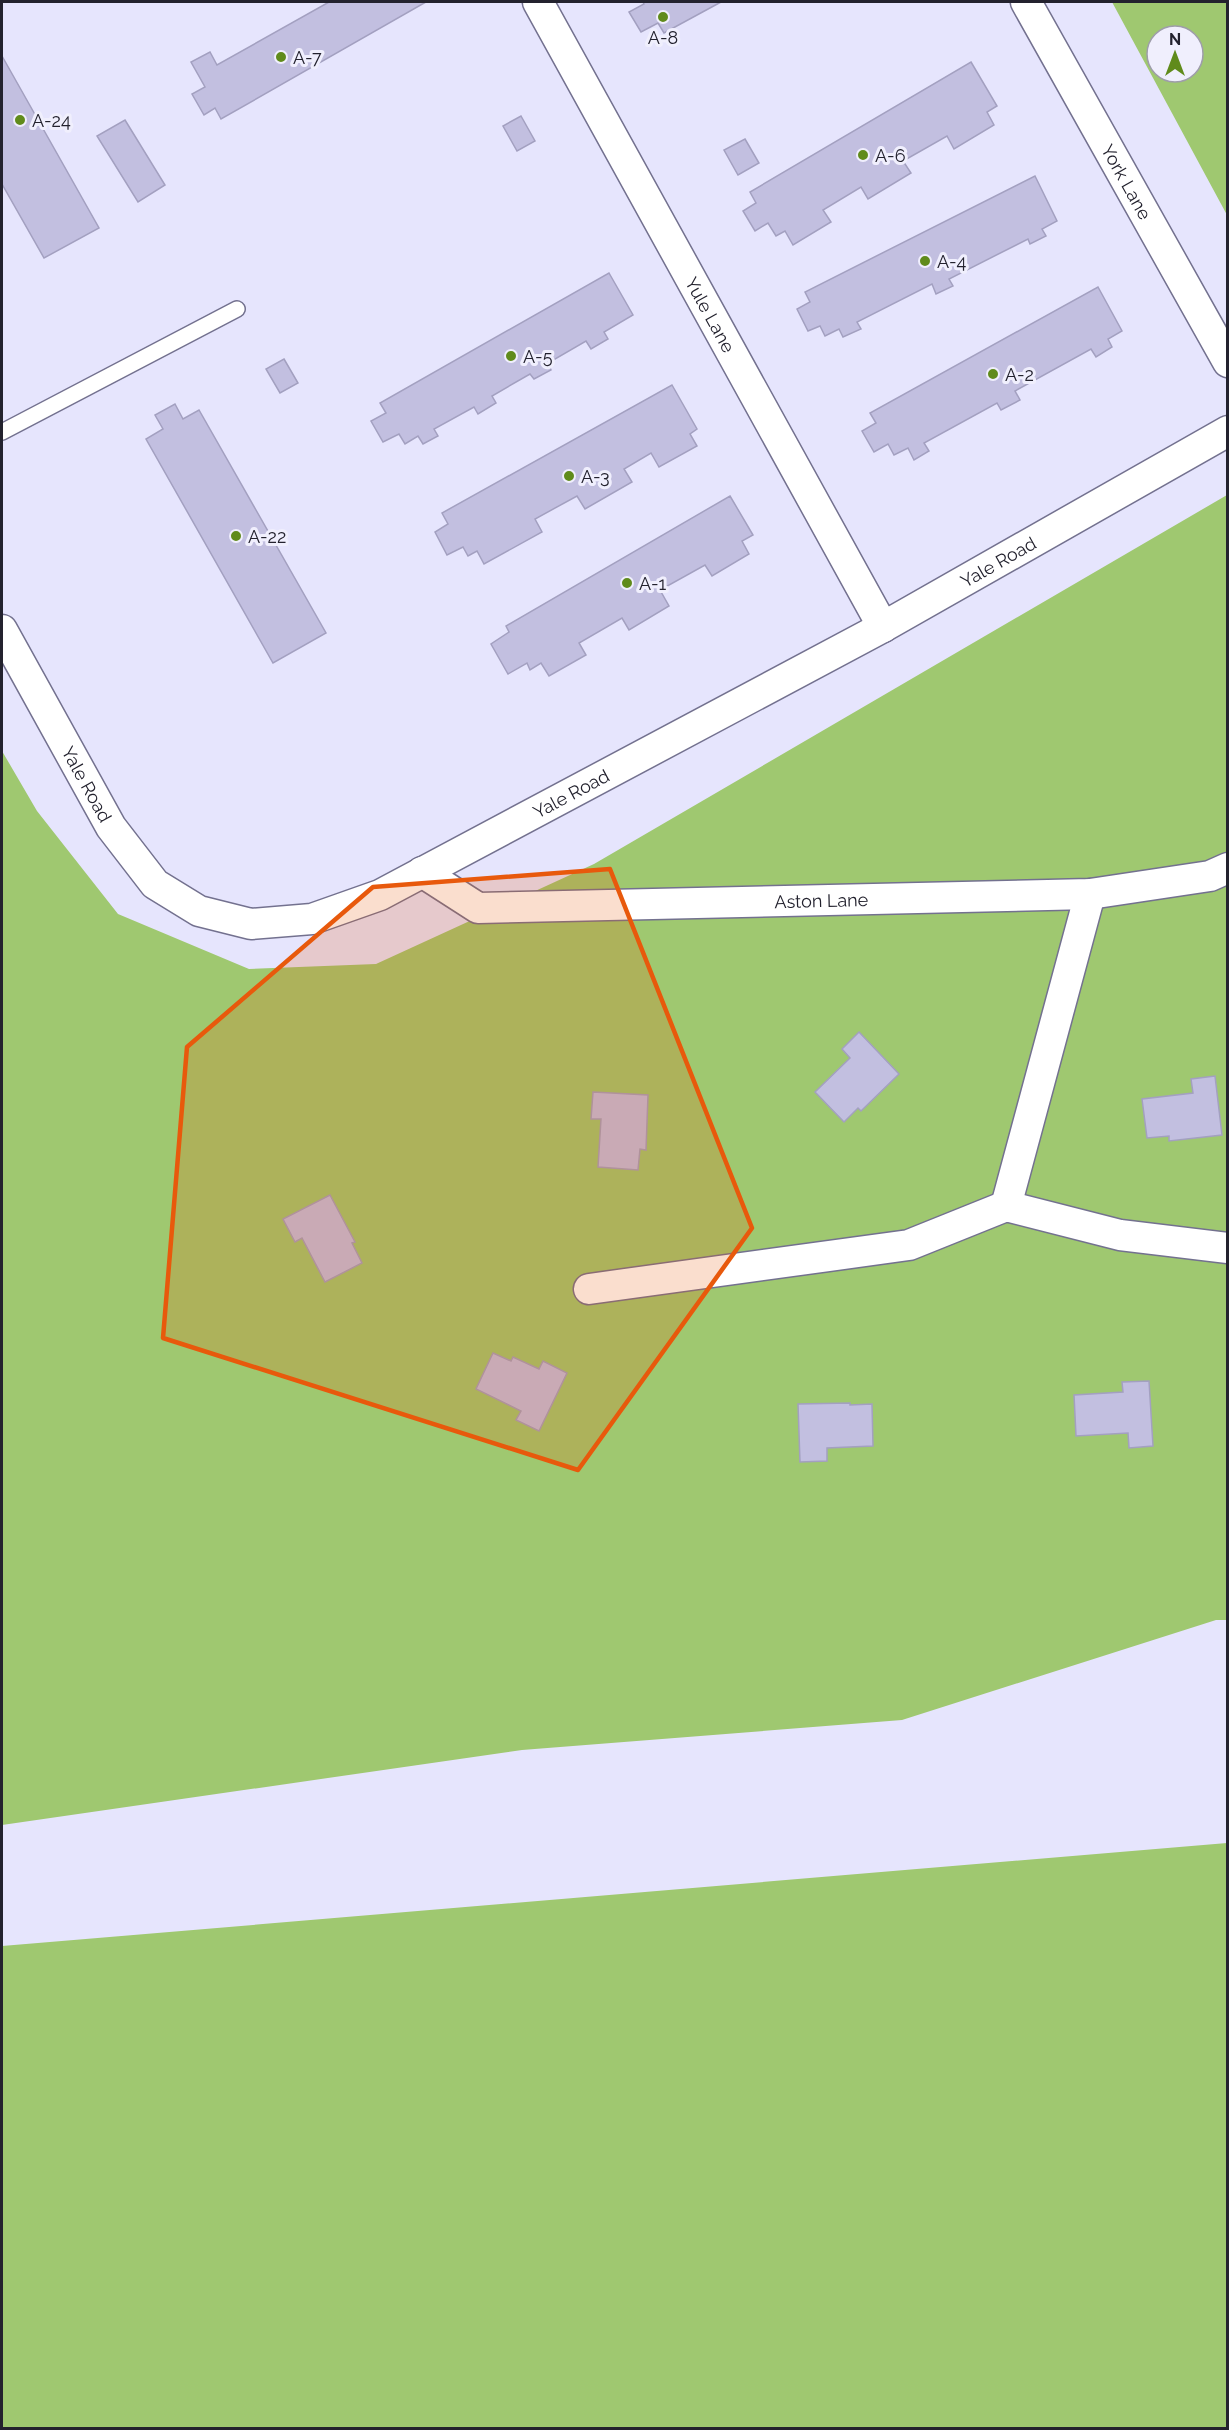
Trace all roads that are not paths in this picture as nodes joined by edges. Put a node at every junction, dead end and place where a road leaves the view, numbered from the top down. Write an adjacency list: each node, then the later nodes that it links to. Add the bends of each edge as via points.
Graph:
1 (538, 2): 7 (street, Yule Lane)
2 (1026, 2): 4 (street, York Lane)
3 (237, 309): 6 (lane)
4 (1227, 362)
5 (1227, 431): 7 (street, Yale Road)
6 (2, 432)
7 (883, 627): 10 (street, Yale Road)
8 (2, 630): 10 (street, Yale Road, via 111,827 155,884 199,911 251,924 312,919 380,895)
9 (1227, 868): 11 (street, Aston Lane, via 1210,876)
10 (422, 873): 11 (street, Aston Lane, via 478,908)
11 (1090, 894): 12 (street)
12 (1006, 1206): 13 (street, via 1120,1235); 14 (street, via 909,1245)
13 (1227, 1248)
14 (590, 1289)

